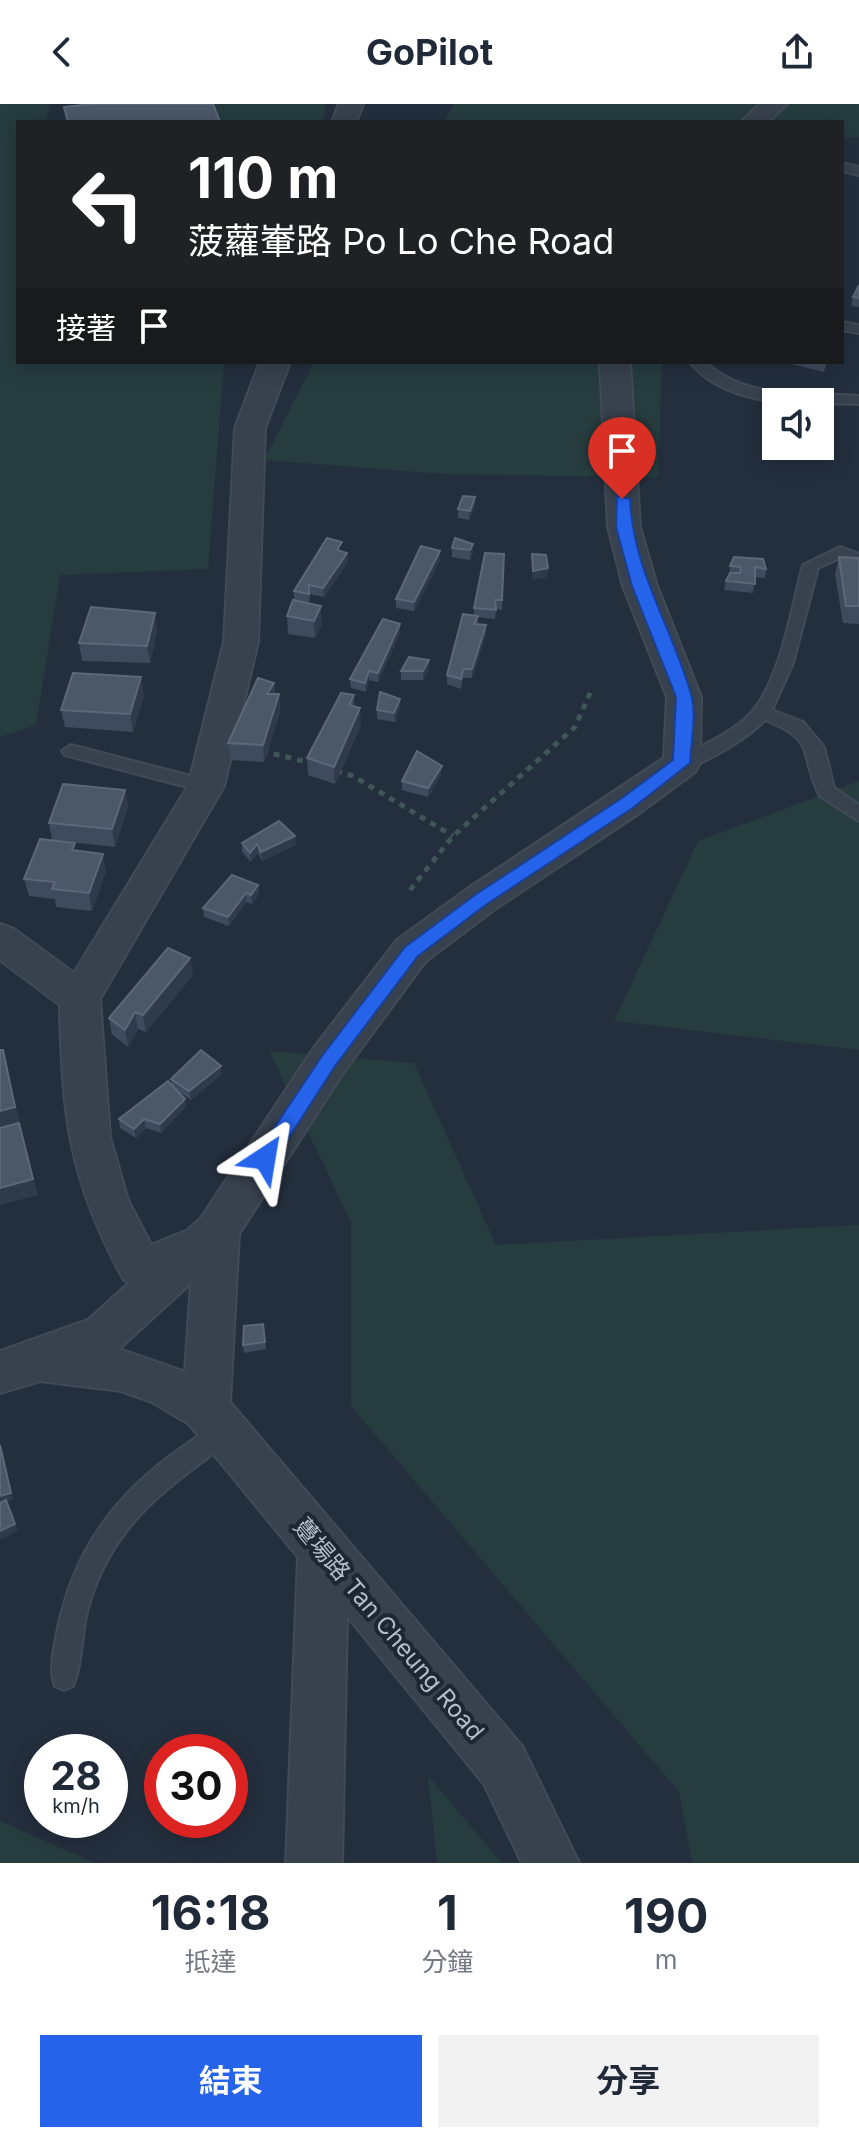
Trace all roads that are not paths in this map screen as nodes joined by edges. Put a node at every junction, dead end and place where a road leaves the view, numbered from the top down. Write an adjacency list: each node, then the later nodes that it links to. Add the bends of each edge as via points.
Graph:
1 (775, 104): 2 (street)
2 (755, 120)
3 (274, 364): 11 (street, via 250,428 241,642)
4 (615, 364): 10 (street, via 624,527 640,586 684,697)
5 (700, 364): 6 (lane, via 729,385 773,398)
6 (859, 400)
7 (859, 560): 8 (lane, via 840,552 811,565 781,667)
8 (761, 712): 10 (lane, via 737,734); 12 (lane, via 797,726 815,747 826,791)
9 (71, 751): 11 (lane)
10 (682, 763): 15 (street, via 411,951 328,1061)
11 (206, 786): 14 (street)
12 (859, 814)
13 (0, 939): 14 (street)
14 (80, 998): 15 (street, via 83,1117 102,1196 118,1231 140,1266 162,1262)
15 (217, 1231): 16 (street, via 104,1334); 17 (street)
16 (20, 1366): 17 (street, 躉場路 Tan Cheung Road, via 121,1370 168,1387)
17 (215, 1420): 18 (street, 躉場路 Tan Cheung Road); 19 (lane, via 134,1501 111,1532 75,1604)
18 (323, 1550): 20 (street); 21 (street, 躉場路 Tan Cheung Road, via 503,1765)
19 (64, 1677)
20 (314, 1863)
21 (551, 1863)

